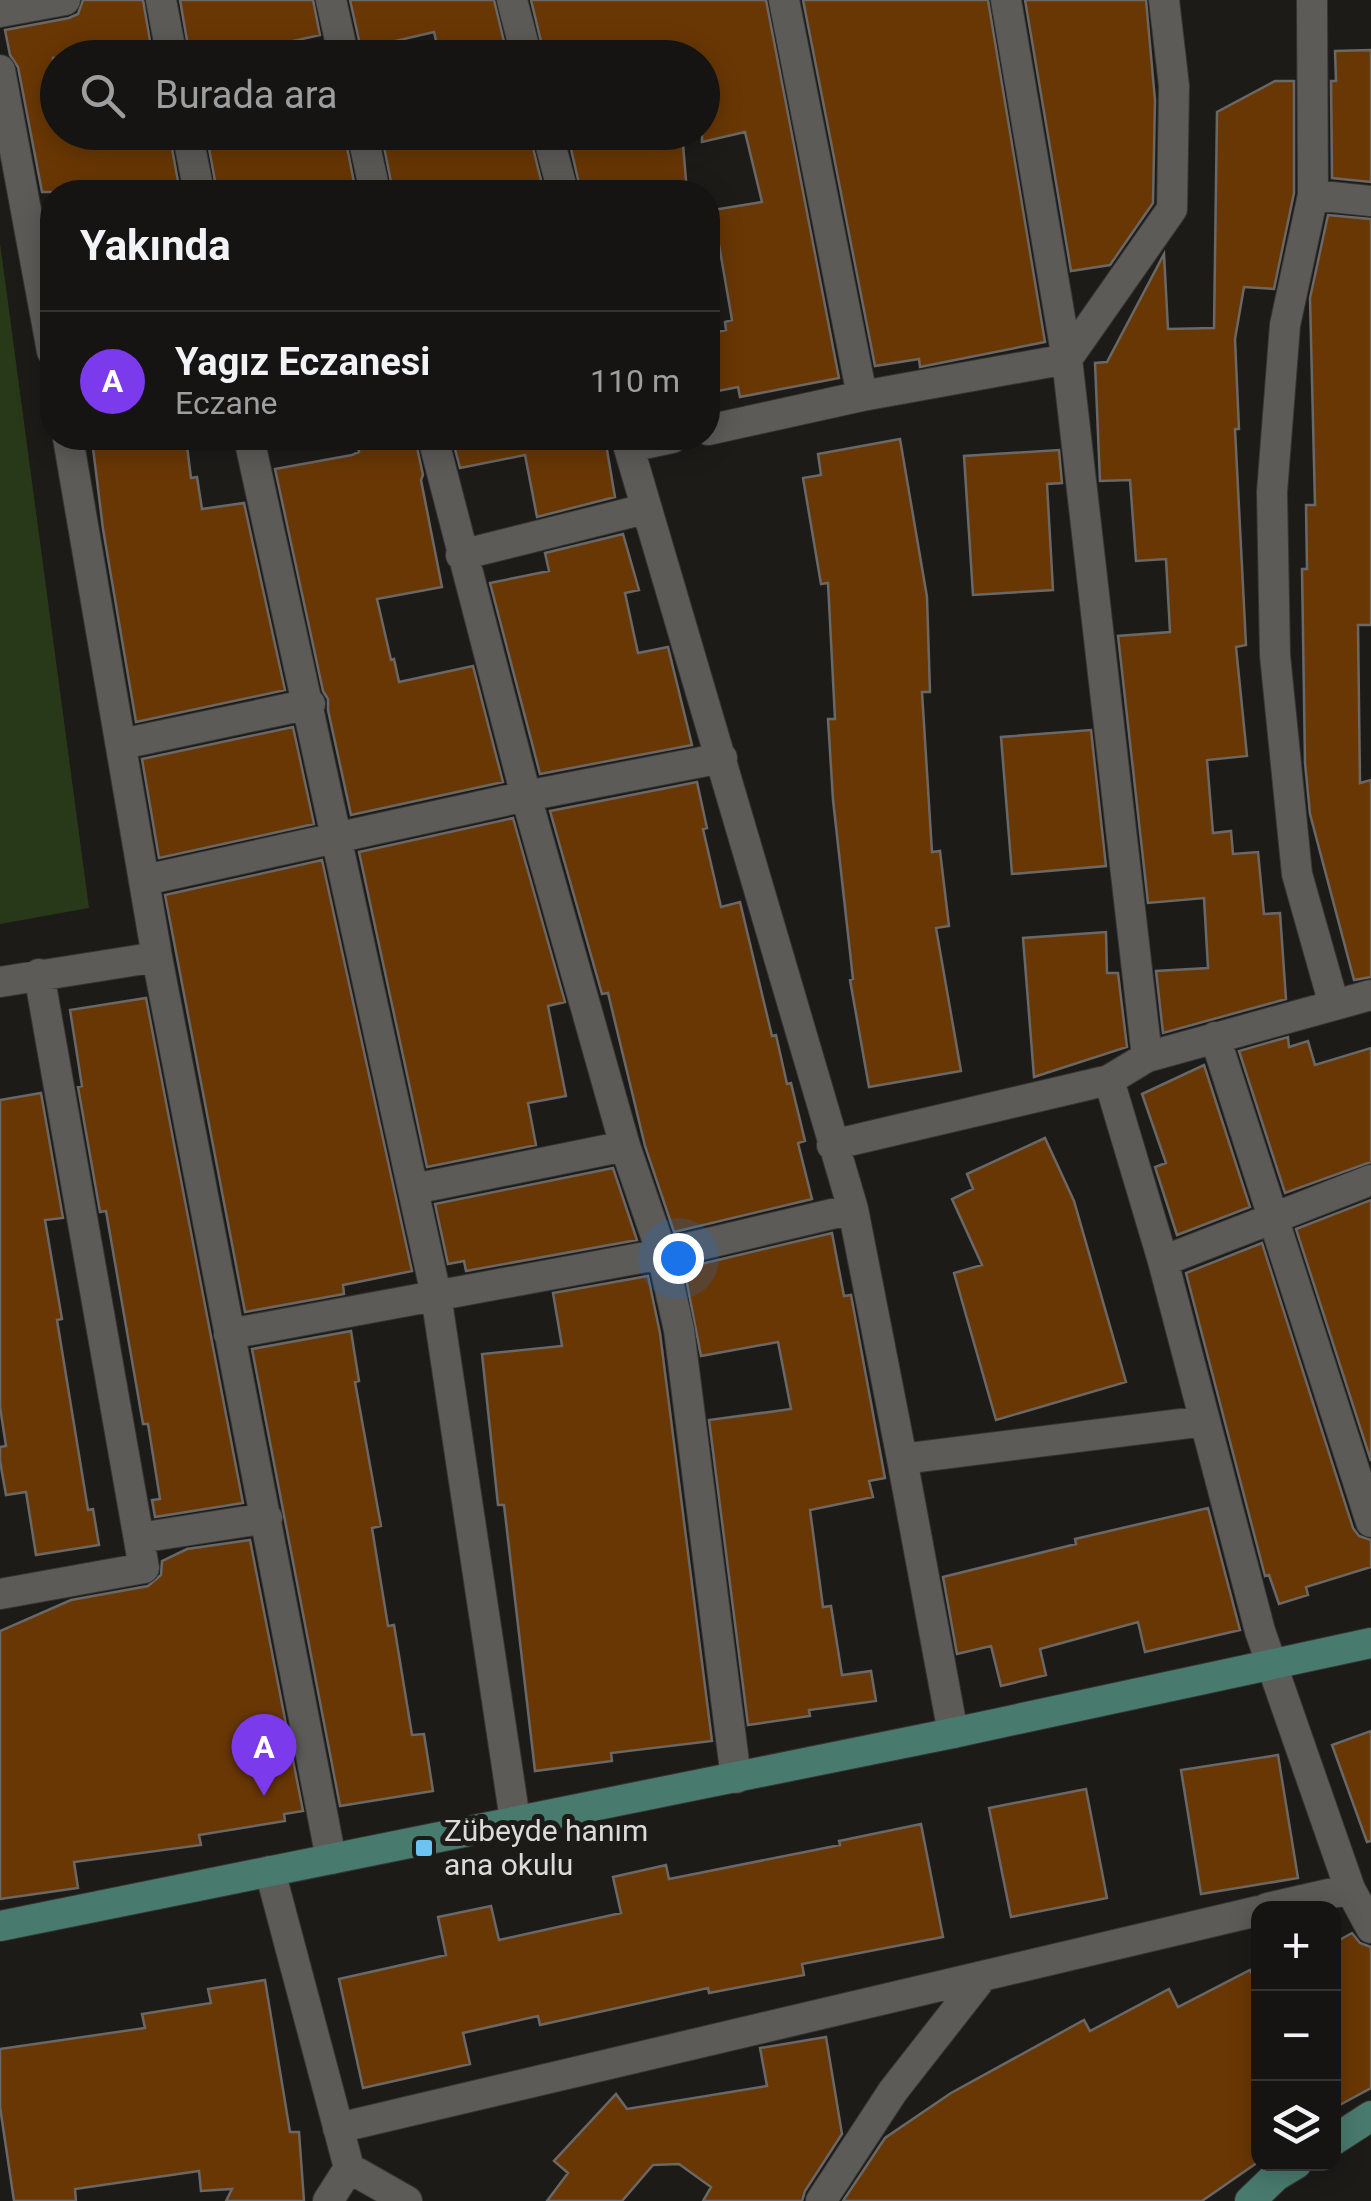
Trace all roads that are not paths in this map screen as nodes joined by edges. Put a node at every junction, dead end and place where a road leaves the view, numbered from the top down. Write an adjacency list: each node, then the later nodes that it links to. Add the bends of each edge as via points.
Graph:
1 (65, 0): 9 (street)
2 (161, 0): 10 (street)
3 (331, 0): 11 (street)
4 (512, 0): 12 (street)
5 (784, 0): 24 (street)
6 (1006, 0): 23 (street)
7 (1164, 0): 23 (street, via 1174,86 1172,209)
8 (1312, 0): 20 (street)
9 (0, 12)
10 (169, 40)
11 (340, 40)
12 (522, 40)
13 (0, 70): 22 (street)
14 (191, 150): 17 (street)
15 (366, 150): 18 (street)
16 (552, 150): 19 (street)
17 (197, 180)
18 (373, 180)
19 (560, 180)
20 (1313, 196): 21 (street); 42 (street, via 1285,325 1272,492 1275,637 1298,874)
21 (1371, 201)
22 (40, 287)
23 (1067, 359): 24 (street); 44 (street)
24 (862, 396): 25 (street)
25 (720, 427)
26 (70, 450): 33 (street)
27 (252, 450): 32 (street)
28 (436, 450): 31 (street)
29 (629, 450): 30 (street)
30 (645, 509): 31 (street); 34 (street)
31 (461, 555): 35 (street)
32 (310, 704): 33 (street); 36 (street)
33 (122, 744): 37 (street)
34 (722, 758): 35 (street); 46 (street)
35 (526, 796): 36 (street); 47 (street)
36 (337, 838): 37 (street); 49 (street)
37 (145, 880): 38 (street)
38 (158, 957): 39 (street); 55 (street)
39 (39, 974): 40 (street); 60 (street)
40 (0, 982)
41 (1371, 995): 42 (street)
42 (1334, 1005): 43 (street)
43 (1216, 1038): 44 (street); 51 (street)
44 (1147, 1057): 45 (street)
45 (1109, 1080): 46 (street); 53 (street)
46 (832, 1145): 50 (street)
47 (625, 1146): 49 (street); 52 (street)
48 (1371, 1180): 51 (street)
49 (414, 1188): 54 (street)
50 (853, 1209): 52 (street); 57 (street)
51 (1273, 1220): 53 (street); 59 (street)
52 (662, 1254): 54 (street); 65 (street, via 678,1330)
53 (1163, 1261): 56 (street)
54 (436, 1295): 55 (street); 66 (street)
55 (228, 1334): 58 (street)
56 (1204, 1421): 57 (street); 63 (street)
57 (902, 1459): 64 (street)
58 (267, 1518): 60 (street); 67 (street)
59 (1371, 1522)
60 (140, 1538): 61 (street, via 144,1568)
61 (0, 1594)
62 (1371, 1644): 63 (street)
63 (1274, 1666): 64 (street); 69 (street)
64 (953, 1733): 65 (street)
65 (736, 1778): 66 (street)
66 (515, 1820): 67 (street)
67 (331, 1859): 68 (street)
68 (270, 1871): 72 (street); 76 (street)
69 (1350, 1889): 70 (street); 73 (street)
70 (1298, 1901)
71 (1251, 1912): 74 (street)
72 (0, 1926)
73 (1371, 1928)
74 (983, 1976): 76 (street); 82 (street, via 893,2091)
75 (1371, 2116): 77 (street)
76 (338, 2128): 78 (street)
77 (1341, 2135)
78 (349, 2168): 80 (street); 81 (street)
79 (1285, 2180): 83 (street)
80 (328, 2201)
81 (407, 2201)
82 (820, 2201)
83 (1250, 2201)

